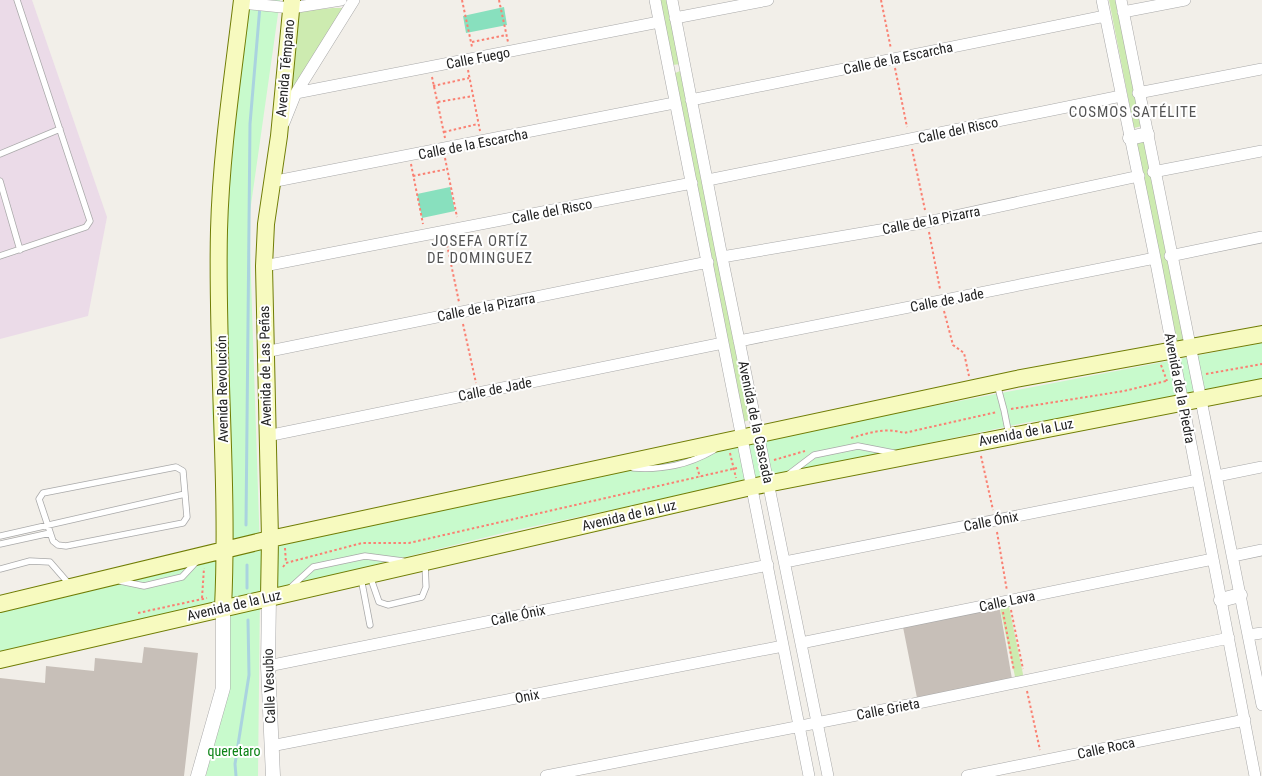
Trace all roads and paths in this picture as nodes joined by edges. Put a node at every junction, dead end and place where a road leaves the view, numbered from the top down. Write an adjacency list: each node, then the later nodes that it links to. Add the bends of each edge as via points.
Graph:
1 (17, 0): 35 (lane)
2 (340, 0): 13 (street)
3 (354, 0): 27 (street)
4 (462, 0): 5 (path, via 471,42 506,35)
5 (499, 0)
6 (655, 0): 17 (street, Avenida de la Cascada)
7 (672, 0): 16 (street, Avenida de la Cascada)
8 (768, 0): 16 (street)
9 (881, 0): 18 (path)
10 (1102, 0): 15 (street, Avenida de la Piedra)
11 (1185, 0): 14 (street)
12 (246, 2): 13 (street); 102 (main road, Avenida Revolución, via 224,161 219,229)
13 (287, 5): 37 (main road, Avenida Témpano)
14 (1122, 6): 28 (street, Avenida de la Piedra)
15 (1105, 16): 30 (street, Avenida de la Piedra); 31 (street, Calle de la Escarcha)
16 (675, 18): 21 (street, Avenida de la Cascada)
17 (659, 22): 19 (street, Calle Fuego); 24 (street, Avenida de la Cascada)
18 (889, 42)
19 (466, 60): 20 (street, Calle Fuego); 25 (path)
20 (430, 67): 26 (path); 27 (street, Calle Fuego)
21 (685, 68): 24 (street); 31 (street, Avenida de la Cascada)
22 (1262, 69): 28 (street)
23 (896, 71): 34 (path)
24 (670, 72): 33 (street, Avenida de la Cascada)
25 (469, 78): 26 (path); 29 (path)
26 (434, 86): 32 (path)
27 (296, 93): 37 (street)
28 (1138, 93): 36 (street, Avenida de la Piedra)
29 (473, 96): 32 (path); 32 (path, via 479,124 444,132)
30 (1121, 96): 38 (street, Avenida de la Piedra); 39 (street, Calle del Risco)
31 (691, 100): 48 (street, Avenida de la Cascada)
32 (437, 102)
33 (674, 103): 40 (street, Calle de la Escarcha); 51 (street, Avenida de la Cascada)
34 (907, 126)
35 (60, 129): 42 (lane); 57 (lane, via 90,221 86,226)
36 (1147, 134): 38 (street); 45 (street, Avenida de la Piedra)
37 (279, 136): 50 (main road, Avenida de Las Peñas)
38 (1130, 138): 47 (street, Avenida de la Piedra)
39 (910, 140): 48 (street, Calle del Risco); 52 (path)
40 (443, 150): 43 (street, Calle de la Escarcha); 44 (path)
41 (1262, 151): 45 (street)
42 (0, 154)
43 (410, 156): 46 (path); 50 (street, Calle de la Escarcha)
44 (448, 169): 46 (path); 53 (path)
45 (1153, 172): 59 (street, Avenida de la Piedra)
46 (413, 176): 55 (path)
47 (1139, 176): 60 (street, Calle de la Pizarra, via 928,222); 61 (street, Avenida de la Piedra)
48 (708, 180): 60 (street, Avenida de la Cascada)
49 (0, 181): 57 (lane)
50 (271, 182): 63 (main road, Avenida de Las Peñas)
51 (692, 183): 53 (street, Calle del Risco); 62 (street, Avenida de la Cascada)
52 (924, 204)
53 (460, 230): 55 (street, Calle del Risco)
54 (930, 234): 64 (path, via 940,277)
55 (425, 236): 63 (street, Calle del Risco)
56 (1262, 237): 59 (street)
57 (20, 250): 58 (lane)
58 (0, 256)
59 (1170, 256): 69 (street, Avenida de la Piedra)
60 (722, 258): 67 (street, Avenida de la Cascada)
61 (1155, 258): 67 (street, Calle de Jade); 70 (street, Avenida de la Piedra)
62 (708, 262): 68 (street, Avenida de la Cascada); 71 (street, Calle de la Pizarra)
63 (264, 266): 71 (main road, Avenida de Las Peñas)
64 (940, 292)
65 (947, 319): 77 (path, via 953,345 964,353)
66 (1262, 334): 69 (main road)
67 (739, 341): 84 (street, Avenida de la Cascada)
68 (724, 343): 83 (street, Calle de Jade); 84 (street, Avenida de la Cascada)
69 (1190, 348): 70 (main road); 78 (street, Avenida de la Piedra)
70 (1172, 351): 75 (main road); 79 (street, Avenida de la Piedra)
71 (265, 352): 83 (main road, Avenida de Las Peñas)
72 (1262, 364): 73 (path)
73 (1208, 374)
74 (1166, 381): 80 (path, via 1124,391)
75 (997, 383): 77 (main road); 80 (lane)
76 (1262, 386): 78 (main road, Avenida de la Luz)
77 (972, 389): 84 (main road)
78 (1202, 399): 79 (main road, Avenida de la Luz); 89 (street, Avenida de la Piedra)
79 (1182, 403): 81 (main road, Avenida de la Luz); 90 (street, Avenida de la Piedra)
80 (1003, 408): 81 (lane); 82 (path, via 904,433)
81 (1008, 429): 85 (main road, Avenida de la Luz)
82 (878, 430)
83 (267, 436): 99 (main road, Avenida de Las Peñas)
84 (739, 440): 86 (street, Avenida de la Cascada); 88 (path); 91 (street, Avenida de la Cascada, via 764,463); 99 (main road)
85 (978, 441): 91 (main road, Avenida de la Luz); 94 (path)
86 (748, 466): 88 (path); 92 (street, Avenida de la Cascada)
87 (1262, 467): 89 (street)
88 (733, 469): 92 (path); 106 (path, via 409,543 362,543)
89 (1217, 476): 101 (street, Avenida de la Piedra)
90 (1198, 480): 94 (street, Calle Ónix); 103 (street, Avenida de la Piedra)
91 (772, 481): 92 (main road, Avenida de la Luz); 104 (street, Avenida de la Cascada)
92 (747, 485): 107 (main road, Avenida de la Luz); 108 (street, Avenida de la Cascada)
93 (185, 494): 95 (lane); 95 (lane, via 184,471 176,467 44,493 39,500); 96 (lane, via 187,517 183,524 66,546 53,541)
94 (995, 520): 104 (street, Calle Ónix); 110 (path)
95 (47, 524): 96 (lane); 97 (lane)
96 (50, 533): 98 (lane)
97 (0, 536)
98 (0, 544)
99 (270, 545): 102 (main road); 113 (main road, Avenida de Las Peñas, via 271,579)
100 (1262, 550): 101 (street)
101 (1233, 556): 114 (street, Avenida de la Piedra)
102 (225, 557): 105 (main road); 118 (main road, Avenida Revolución)
103 (1213, 559): 116 (street, Avenida de la Piedra); 117 (street, Calle Lava)
104 (785, 562): 124 (street, Avenida de la Cascada)
105 (203, 563): 112 (main road); 115 (path)
106 (286, 563)
107 (422, 563): 111 (main road, Avenida de la Luz); 111 (lane, via 426,587 422,597 388,605 379,602); 113 (lane, via 365,556 313,567)
108 (768, 566): 125 (street, Avenida de la Cascada); 127 (street, Calle Ónix)
109 (0, 569): 112 (lane, via 30,561 50,562)
110 (1003, 569)
111 (365, 575): 113 (main road, Avenida de la Luz); 120 (lane)
112 (71, 587): 119 (main road)
113 (277, 595): 118 (main road, Avenida de la Luz); 127 (street, Calle Vesubio)
114 (1240, 595): 116 (street); 122 (street, Avenida de la Piedra)
115 (202, 598)
116 (1221, 600): 123 (street, Avenida de la Piedra)
117 (1001, 602): 124 (street, Calle Lava); 128 (path)
118 (224, 603): 126 (main road, Avenida de la Luz); 134 (street, Avenida Revolución, via 224,688)
119 (0, 604)
120 (370, 625)
121 (1262, 633): 122 (street)
122 (1248, 636): 129 (street, Avenida de la Piedra)
123 (1229, 638): 128 (street, Calle Grieta); 130 (street, Avenida de la Piedra)
124 (801, 642): 131 (street, Avenida de la Cascada)
125 (784, 646): 132 (street, Avenida de la Cascada); 133 (street, Onix)
126 (0, 660)
127 (268, 666): 133 (street, Calle Vesubio)
128 (1016, 682): 131 (street, Calle Grieta)
129 (1262, 705)
130 (1244, 720): 139 (street, Calle Roca); 140 (street, Avenida de la Piedra)
131 (817, 723): 132 (street, Calle Grieta); 138 (street, Avenida de la Cascada)
132 (800, 726): 136 (street, Calle Grieta); 137 (street, Avenida de la Cascada)
133 (271, 746): 135 (street, Calle Vesubio)
134 (198, 776)
135 (273, 776)
136 (546, 776)
137 (809, 776)
138 (828, 776)
139 (967, 776)
140 (1256, 776)

